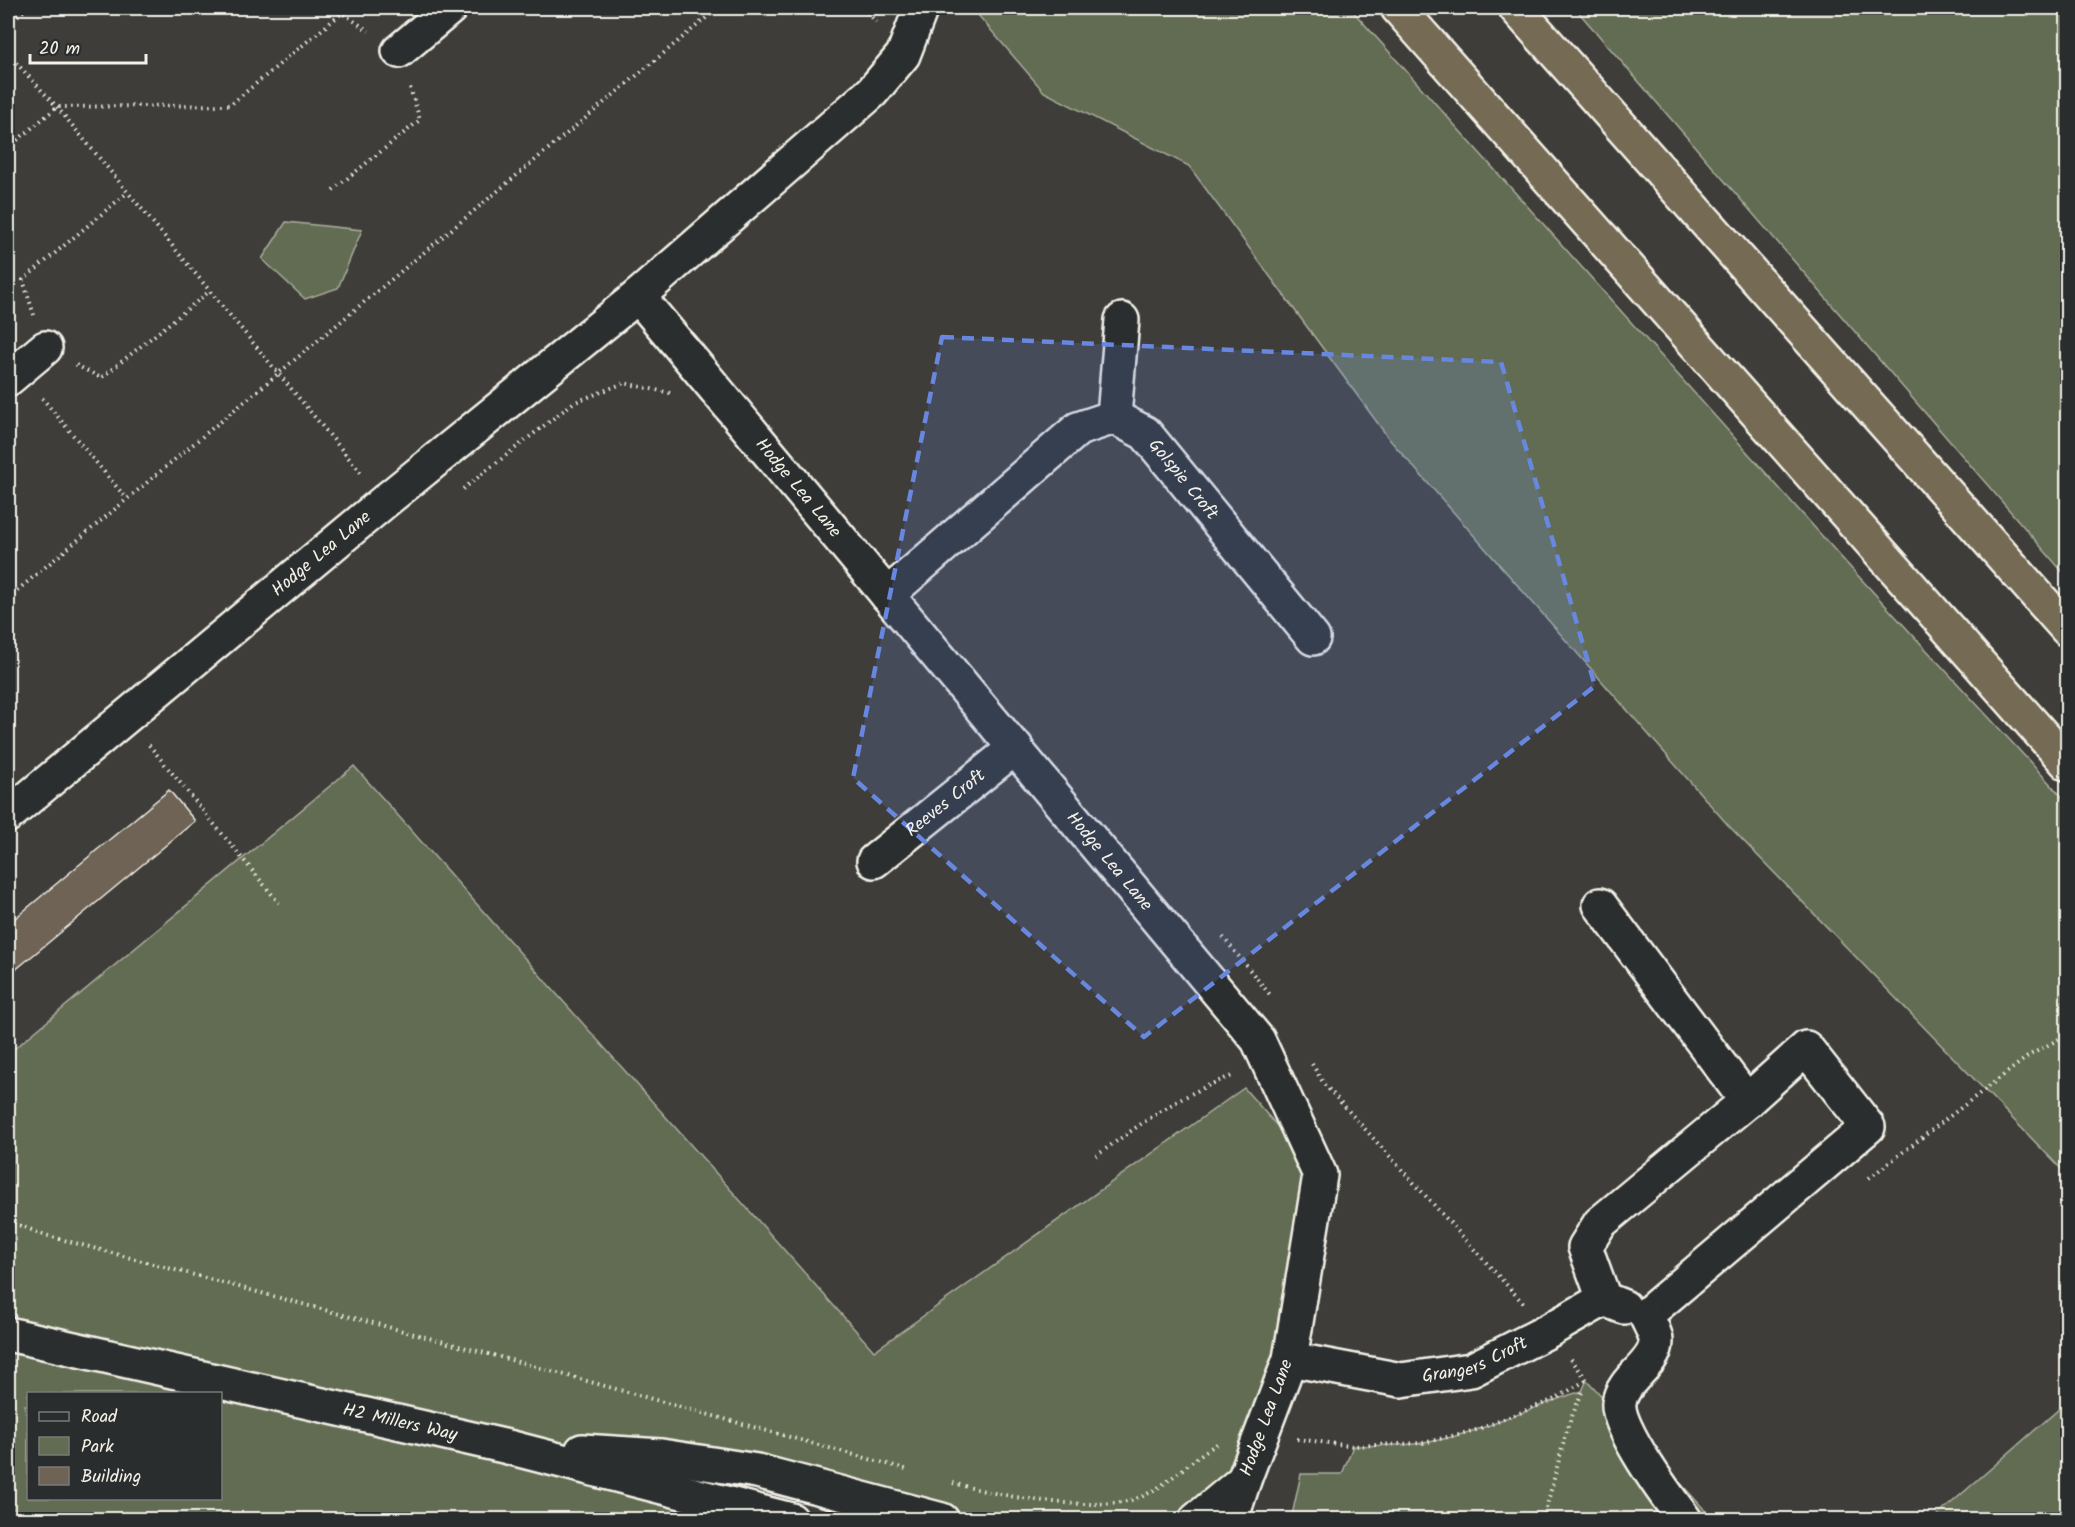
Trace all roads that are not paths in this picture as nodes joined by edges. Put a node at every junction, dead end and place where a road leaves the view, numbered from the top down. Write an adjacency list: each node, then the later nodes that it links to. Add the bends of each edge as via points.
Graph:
1 (450, 8): 5 (street)
2 (921, 8): 6 (street, Hodge Lea Lane, via 903,55 872,92)
3 (1398, 8): 15 (highway)
4 (1516, 8): 12 (highway)
5 (399, 51)
6 (638, 296): 11 (street, Hodge Lea Lane); 16 (street, Hodge Lea Lane)
7 (1122, 320): 10 (street)
8 (45, 348): 9 (street)
9 (13, 374)
10 (1114, 417): 11 (street, via 1078,429); 13 (street, Golspie Croft, via 1145,433)
11 (887, 595): 14 (street, Hodge Lea Lane)
12 (2067, 630)
13 (1313, 638)
14 (1016, 747): 17 (street, Reeves Croft); 23 (street, Hodge Lea Lane, via 1258,1040 1320,1175)
15 (2067, 764)
16 (8, 815)
17 (874, 861)
18 (1600, 905): 19 (street)
19 (1747, 1101): 20 (street, via 1600,1223 1585,1247); 21 (street, via 1806,1048 1868,1127)
20 (1604, 1299): 21 (street); 23 (street, Grangers Croft, via 1471,1370 1401,1380)
21 (1646, 1316): 30 (street, via 1656,1340 1654,1353 1626,1383 1619,1403 1620,1418 1648,1468)
22 (8, 1334): 24 (street, H2 Millers Way)
23 (1290, 1359): 25 (street, Hodge Lea Lane)
24 (508, 1447): 26 (street, H2 Millers Way); 27 (street, via 661,1456 757,1471)
25 (1244, 1480): 28 (street); 29 (street, Hodge Lea Lane)
26 (791, 1520)
27 (942, 1520)
28 (1196, 1520)
29 (1231, 1520)
30 (1685, 1520)

